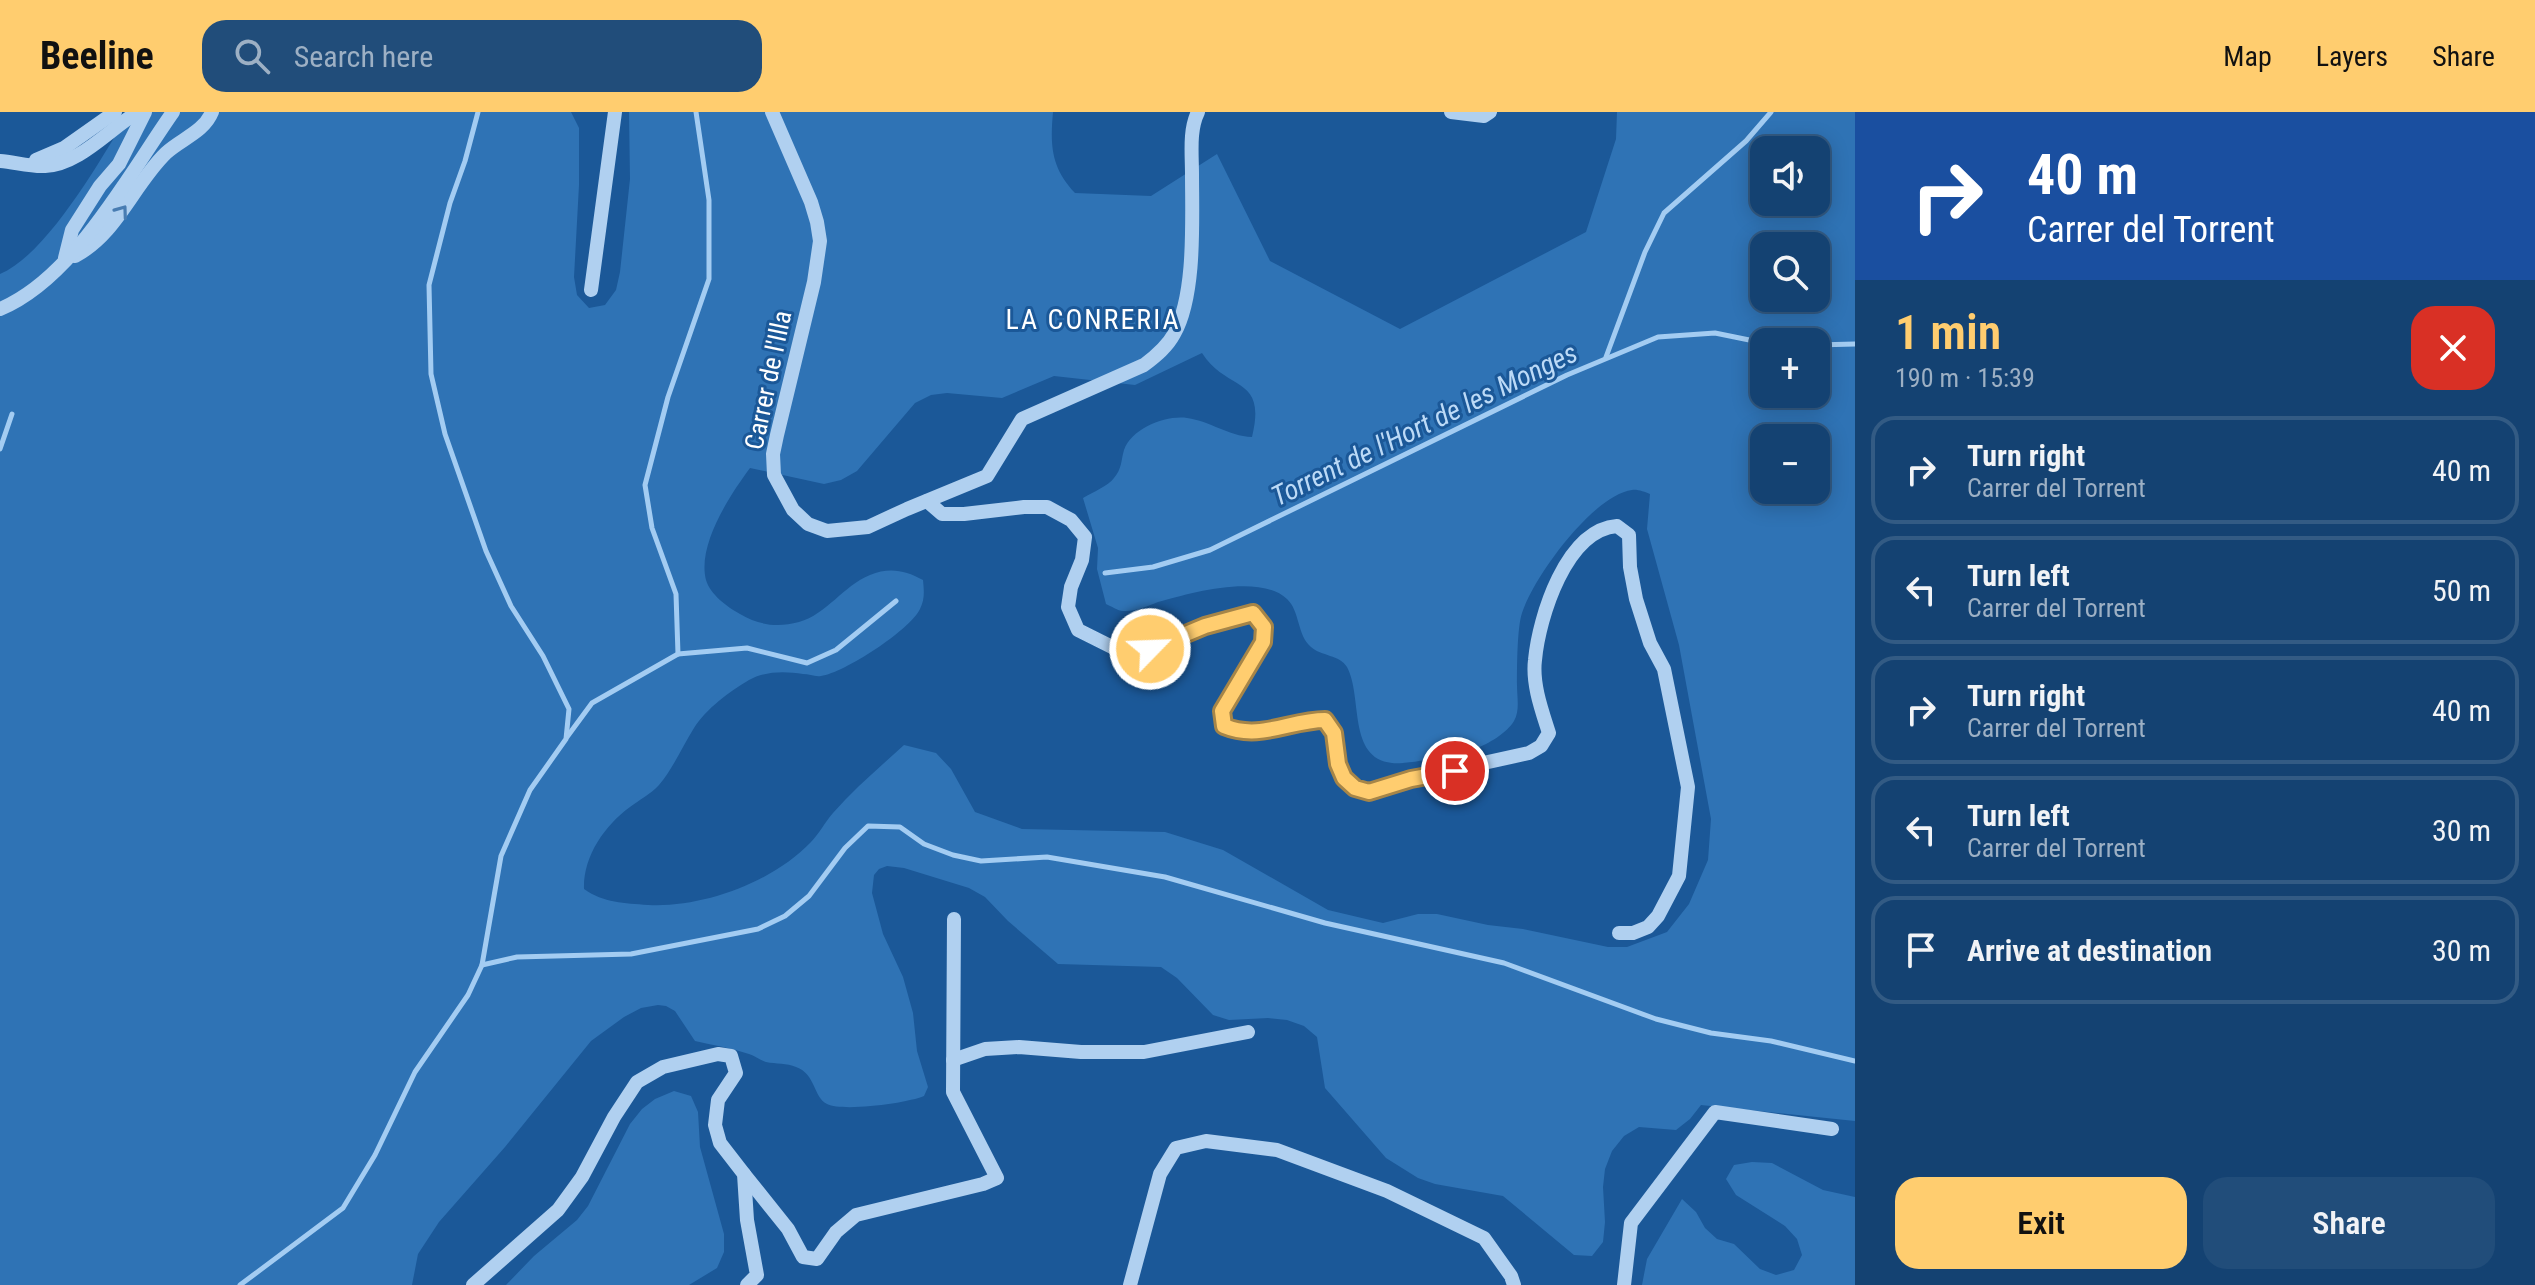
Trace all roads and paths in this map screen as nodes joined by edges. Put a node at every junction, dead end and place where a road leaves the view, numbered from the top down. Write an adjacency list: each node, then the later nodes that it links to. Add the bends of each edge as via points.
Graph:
1 (115, 112): 14 (street, via 64,148)
2 (138, 112): 14 (street, via 69,158 46,166)
3 (147, 112): 11 (street); 15 (street, via 119,164 72,230)
4 (173, 112): 11 (street)
5 (212, 112): 12 (street)
6 (615, 112): 16 (street)
7 (772, 112): 18 (street, Carrer de l'Illa, via 811,202 820,241 773,454 774,475 793,510 808,524 827,531 868,527)
8 (1198, 112): 18 (street, Carrer de l'Illa, via 1192,142 1193,248 1174,335 1144,365 1022,419 987,476)
9 (1451, 112): 10 (street)
10 (1490, 112)
11 (162, 127): 12 (street); 15 (street)
12 (189, 134): 15 (street, one-way to 12, via 87,250 115,222 158,162)
13 (0, 161): 14 (street)
14 (28, 164)
15 (64, 262): 17 (street, via 30,294)
16 (591, 290)
17 (0, 309)
18 (927, 501): 20 (street, via 942,514 1047,507 1071,520 1085,537 1068,607 1078,630 1116,649 1131,654 1253,613 1264,627 1263,642 1222,711 1224,726 1252,733 1325,720 1334,733 1344,778 1369,792 1541,746 1549,733 1535,660 1550,595 1581,544 1604,527 1617,526 1629,535 1636,599 1664,669 1688,787 1679,876 1648,927)
19 (954, 919): 22 (street)
20 (1619, 933)
21 (1248, 1032): 22 (street, via 1144,1052 1019,1047 985,1049)
22 (953, 1060): 24 (street, via 953,1092 997,1178 856,1215 817,1259 803,1257)
23 (1832, 1129): 29 (street, via 1715,1112 1631,1223)
24 (744, 1174): 25 (street, via 720,1143 715,1125 718,1100 736,1073 731,1056 718,1054 663,1067 637,1082 558,1210); 26 (street, via 757,1275)
25 (473, 1285)
26 (747, 1285)
27 (1130, 1285): 28 (street, via 1160,1174 1176,1148 1206,1141 1277,1150 1387,1191 1484,1238)
28 (1514, 1285)
29 (1624, 1285)

